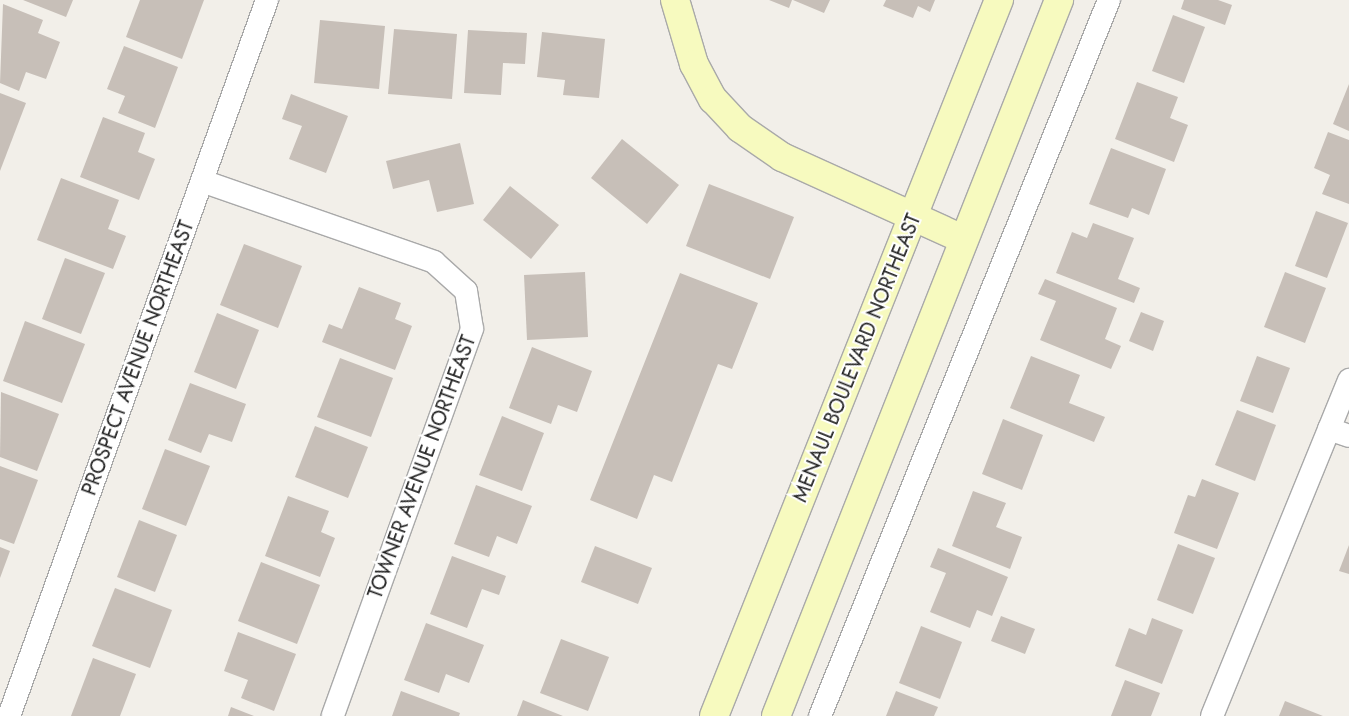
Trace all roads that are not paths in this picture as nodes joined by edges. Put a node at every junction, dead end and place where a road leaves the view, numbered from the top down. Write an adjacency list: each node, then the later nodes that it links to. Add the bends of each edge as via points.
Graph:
1 (267, 0): 6 (street, PROSPECT AVENUE NORTHEAST)
2 (675, 0): 7 (main road, via 694,64 713,99 740,128 782,157)
3 (999, 0): 7 (main road, MENAUL BOULEVARD NORTHEAST)
4 (1060, 0): 8 (main road)
5 (1109, 0): 15 (street)
6 (202, 181): 11 (street, PROSPECT AVENUE NORTHEAST); 12 (street, TOWNER AVENUE NORTHEAST, via 434,262 466,291 472,329)
7 (915, 215): 8 (main road); 13 (main road, MENAUL BOULEVARD NORTHEAST)
8 (963, 239): 14 (main road)
9 (1349, 380): 10 (street)
10 (1339, 433): 16 (street)
11 (9, 716)
12 (333, 716)
13 (714, 716)
14 (776, 716)
15 (820, 716)
16 (1212, 716)

